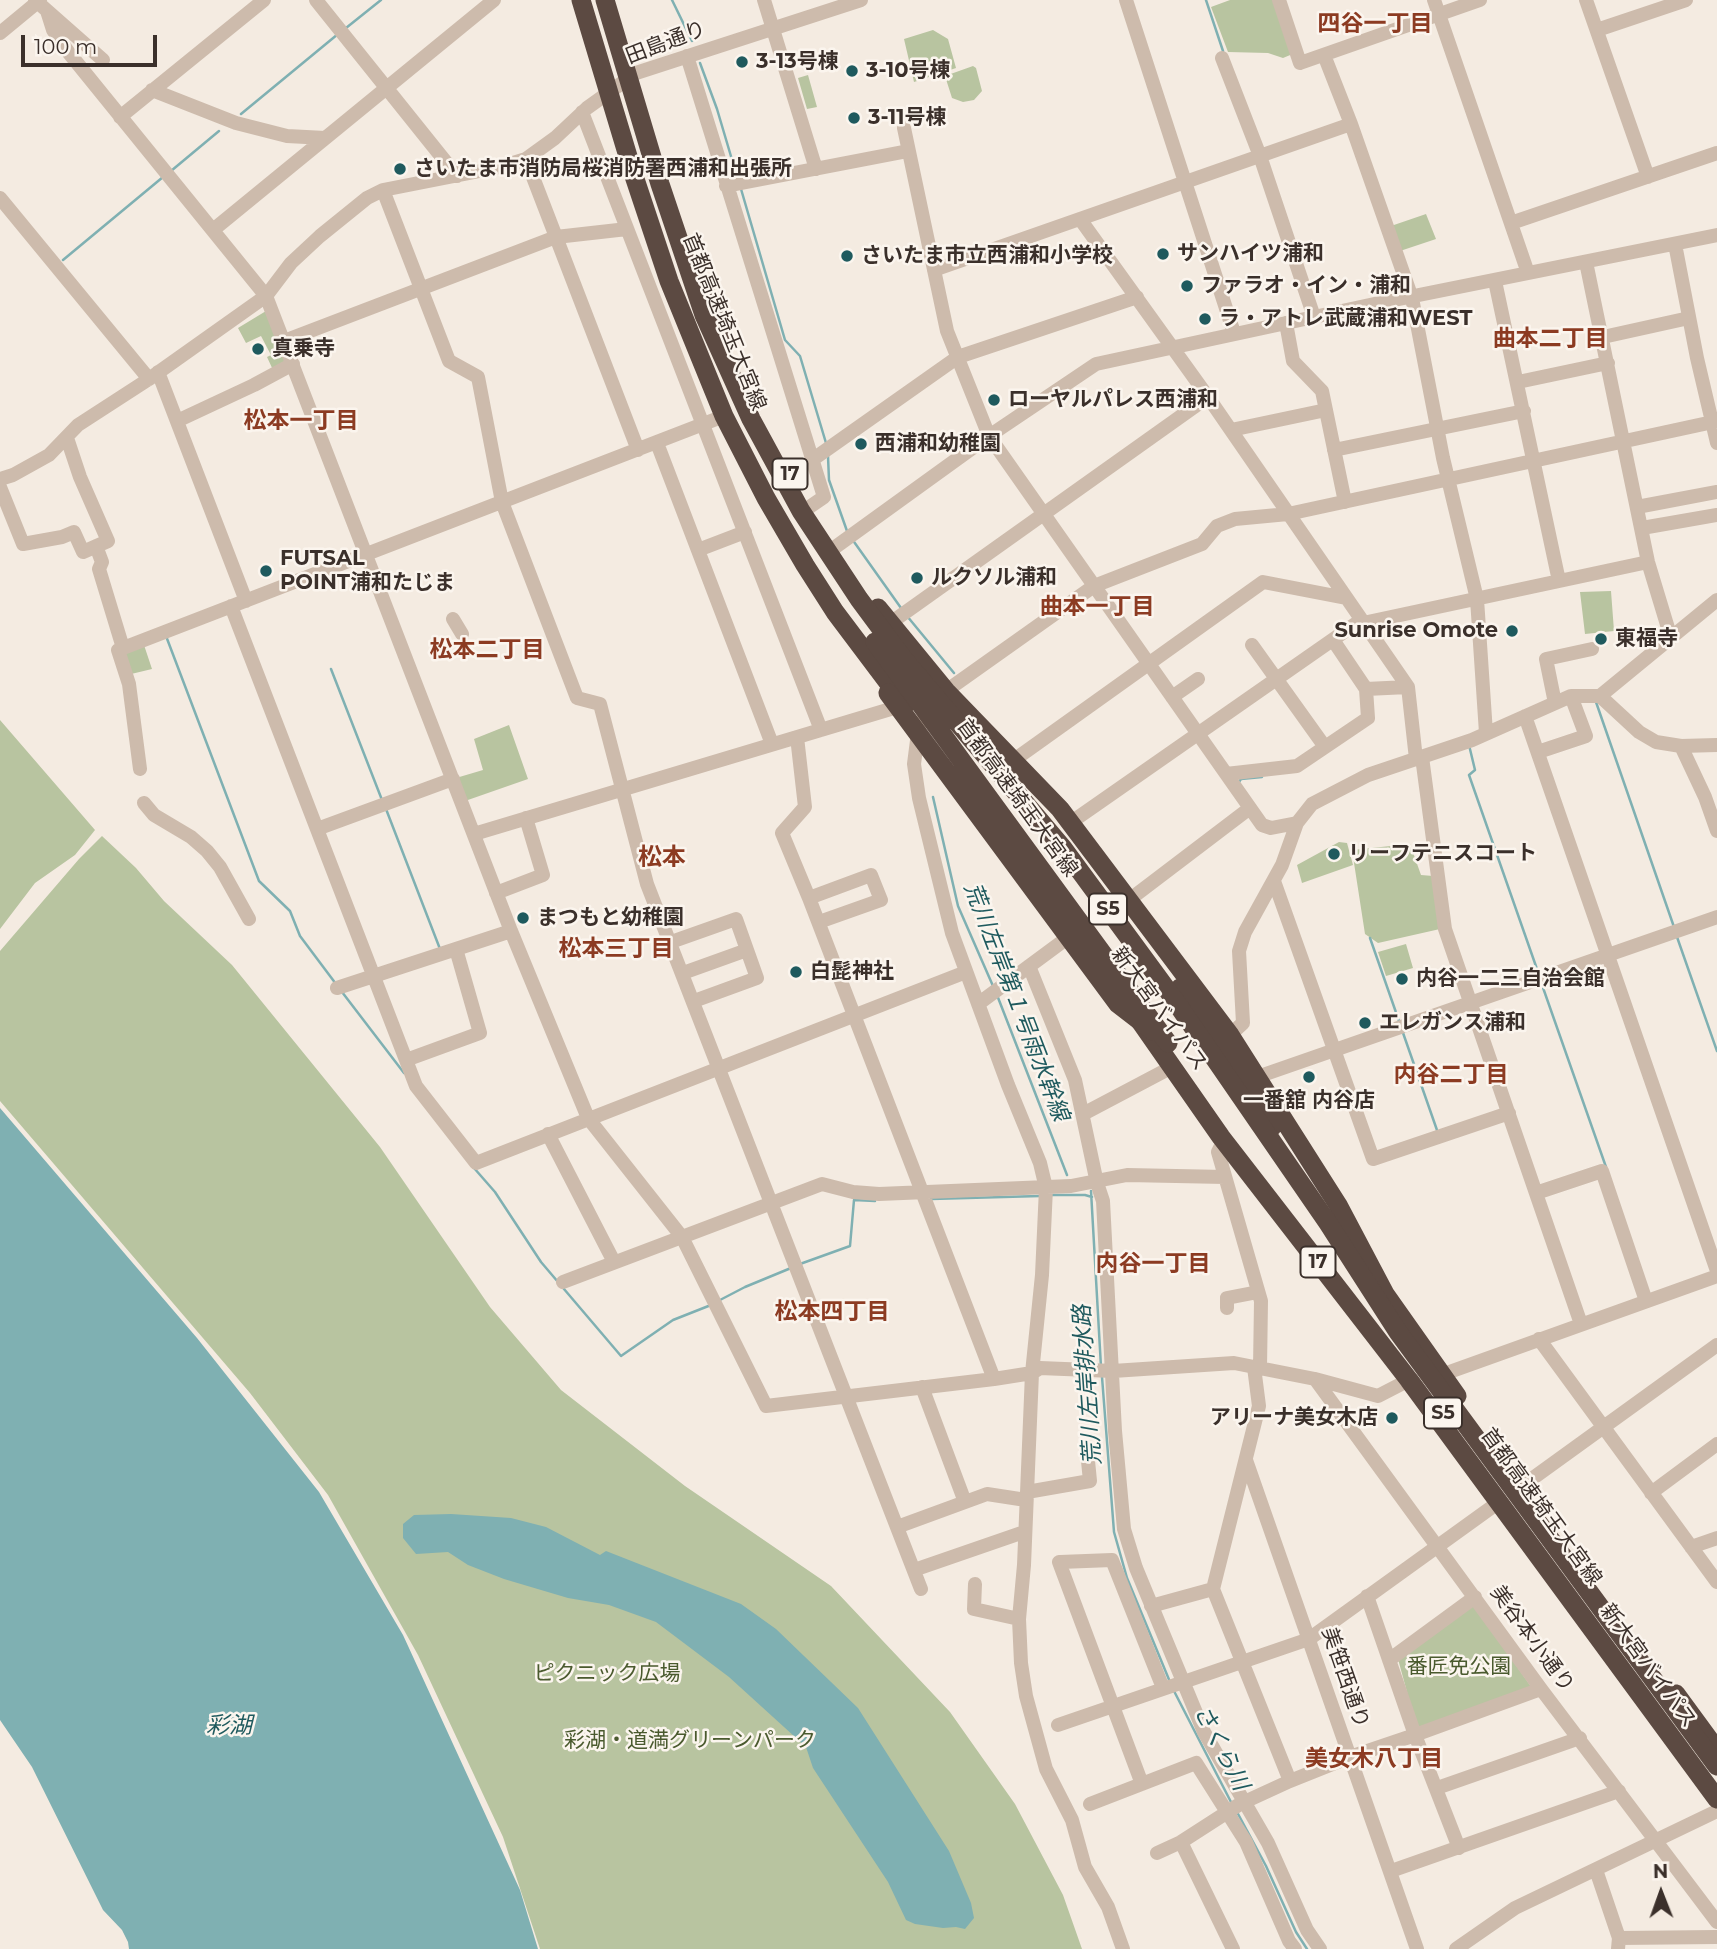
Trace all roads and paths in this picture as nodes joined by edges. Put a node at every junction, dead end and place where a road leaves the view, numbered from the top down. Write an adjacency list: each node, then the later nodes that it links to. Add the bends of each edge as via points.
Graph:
1 (264, 0): 27 (street)
2 (316, 0): 26 (street)
3 (494, 0): 26 (street)
4 (581, 0): 28 (highway, 新大宮バイパス / 17)
5 (592, 0): 186 (highway, 首都高速埼玉大宮線 / S5, bridge, via 672,261 717,372 765,472 849,606)
6 (605, 0): 203 (highway, 首都高速埼玉大宮線 / S5, bridge, via 704,315 751,419 801,511 902,657 1080,871)
7 (614, 0): 25 (highway, 新大宮バイパス / 17)
8 (764, 0): 18 (street)
9 (861, 0): 18 (street, 田島通り)
10 (1126, 0): 41 (street)
11 (1279, 0): 21 (street, via 1300,63)
12 (1434, 0): 17 (street)
13 (1480, 0): 17 (street)
14 (1586, 0): 19 (street)
15 (1686, 0): 19 (street)
16 (40, 3): 20 (street); 24 (street); 30 (street, via 69,53)
17 (1439, 15): 21 (street); 46 (street)
18 (773, 27): 22 (street, 田島通り); 38 (street)
19 (1597, 30): 40 (street)
20 (0, 33)
21 (1324, 55): 31 (street)
22 (687, 56): 25 (street, 田島通り); 42 (street)
23 (1222, 58): 36 (street)
24 (103, 60)
25 (636, 73): 28 (street, 田島通り); 97 (highway, 新大宮バイパス / 17, via 695,268 743,384)
26 (387, 88): 33 (street); 39 (street)
27 (152, 90): 30 (street); 33 (street, via 244,126 287,136)
28 (608, 92): 29 (street, 田島通り); 75 (highway, 新大宮バイパス / 17, via 669,281)
29 (582, 112): 37 (street, 田島通り); 47 (street)
30 (120, 117): 48 (street)
31 (1351, 124): 36 (street); 59 (street)
32 (904, 128): 34 (street)
33 (325, 138): 48 (street)
34 (908, 151): 38 (street); 53 (street)
35 (1717, 153): 40 (street)
36 (1260, 156): 41 (street); 60 (street)
37 (526, 159): 39 (street); 50 (street)
38 (816, 169): 42 (street)
39 (457, 176): 43 (street)
40 (1648, 177): 46 (street)
41 (1184, 183): 45 (street); 63 (street)
42 (726, 186): 88 (street)
43 (383, 190): 56 (street); 57 (street, via 320,236)
44 (0, 198): 70 (street)
45 (1080, 219): 53 (street); 58 (street)
46 (1511, 223): 54 (street)
47 (626, 229): 50 (street); 78 (street)
48 (213, 230): 57 (street)
49 (1717, 235): 51 (street)
50 (556, 237): 56 (street); 86 (street)
51 (1675, 244): 52 (street); 61 (street)
52 (1586, 262): 54 (street); 64 (street)
53 (934, 270): 67 (street, via 947,331)
54 (1528, 273): 55 (street)
55 (1495, 281): 59 (street); 71 (street)
56 (421, 289): 65 (street); 94 (street, via 449,361 478,377)
57 (266, 296): 65 (street); 70 (street)
58 (1137, 297): 66 (street); 67 (street)
59 (1412, 298): 60 (street); 79 (street)
60 (1314, 317): 62 (street)
61 (1689, 318): 64 (street); 77 (street)
62 (1286, 323): 63 (street); 73 (street, via 1293,361 1322,391)
63 (1234, 333): 66 (street)
64 (1603, 337): 68 (street)
65 (284, 341): 69 (street)
66 (1171, 347): 72 (street); 81 (street, via 1096,364)
67 (958, 357): 81 (street); 88 (street)
68 (1608, 363): 71 (street); 83 (street)
69 (293, 364): 76 (street); 106 (street)
70 (153, 376): 76 (street); 82 (street, via 78,425)
71 (1518, 382): 74 (street)
72 (1208, 397): 80 (street); 98 (street)
73 (1326, 410): 80 (street); 87 (street)
74 (1524, 411): 79 (street); 89 (street)
75 (724, 416): 78 (street); 115 (highway, 新大宮バイパス / 17)
76 (177, 421): 113 (street)
77 (1714, 421): 83 (street); 85 (street)
78 (704, 425): 84 (street); 102 (street)
79 (1438, 429): 87 (street); 91 (street)
80 (1231, 430): 99 (street)
81 (989, 436): 98 (street); 103 (street)
82 (67, 438): 90 (street, via 49,455); 104 (street, via 108,541)
83 (1623, 441): 89 (street); 96 (street)
84 (657, 443): 86 (street); 105 (street)
85 (1717, 443)
86 (638, 450): 94 (street)
87 (1334, 450): 95 (street)
88 (813, 460): 97 (street, via 824,497)
89 (1534, 460): 91 (street); 108 (street)
90 (0, 479)
91 (1449, 479): 95 (street); 111 (street)
92 (0, 486): 104 (street, via 23,544 74,532 83,552)
93 (1717, 492): 96 (street)
94 (502, 502): 106 (street); 154 (street, via 577,698 600,704)
95 (1345, 502): 99 (street)
96 (1637, 507): 101 (street)
97 (808, 508): 103 (highway, 新大宮バイパス / 17)
98 (1044, 514): 109 (street); 116 (street)
99 (1288, 514): 109 (street, via 1235,519 1217,526 1202,544); 110 (street)
100 (1717, 515): 101 (street)
101 (1642, 528): 107 (street)
102 (745, 532): 105 (street); 138 (street)
103 (845, 541): 116 (highway, 新大宮バイパス / 17)
104 (96, 546): 123 (street)
105 (698, 550): 142 (street)
106 (366, 555): 113 (street); 153 (street)
107 (1648, 562): 108 (street); 120 (street)
108 (1559, 581): 111 (street)
109 (1094, 586): 125 (street); 130 (street)
110 (1346, 598): 118 (street); 125 (street, via 1263,582)
111 (1477, 599): 118 (street); 139 (street)
112 (1717, 600): 120 (street)
113 (246, 601): 114 (street)
114 (231, 607): 123 (street); 160 (street)
115 (835, 612): 135 (highway, 新大宮バイパス / 17); 186 (highway, S5, bridge, via 848,641 1118,1004)
116 (900, 617): 130 (highway, 新大宮バイパス / 17)
117 (453, 619): 119 (street)
118 (1362, 622): 121 (street); 128 (street)
119 (462, 634)
120 (1671, 638): 132 (street)
121 (1333, 640): 126 (street); 129 (street)
122 (1252, 645): 126 (street)
123 (123, 648): 151 (street, via 118,650 129,684)
124 (1592, 649): 134 (street, via 1546,659)
125 (1149, 664): 133 (street); 148 (street)
126 (1278, 678): 140 (street); 145 (street)
127 (1198, 679): 133 (street)
128 (1408, 687): 129 (street); 147 (street)
129 (1366, 689): 145 (street, via 1368,718)
130 (946, 691): 137 (street); 148 (highway, 新大宮バイパス / 17)
131 (1570, 696): 132 (street); 134 (street); 146 (street, via 1586,736)
132 (1600, 696): 144 (street, via 1639,732 1656,742)
133 (1172, 697): 140 (street)
134 (1555, 703): 136 (street)
135 (904, 705): 137 (highway, 新大宮バイパス / 17); 138 (street)
136 (1525, 716): 139 (street); 146 (street)
137 (919, 725): 149 (street); 150 (highway, 新大宮バイパス / 17)
138 (821, 730): 141 (street)
139 (1486, 733): 147 (street)
140 (1198, 734): 152 (street); 157 (street)
141 (797, 737): 142 (street); 165 (street, via 805,807 782,834)
142 (772, 744): 154 (street)
143 (1717, 745): 144 (street)
144 (1681, 746): 161 (street)
145 (1325, 747): 152 (street, via 1297,766)
146 (1538, 752): 175 (street)
147 (1419, 758): 159 (street, via 1368,775 1312,804); 182 (street, via 1445,929)
148 (1014, 760): 157 (highway, 新大宮バイパス / 17)
149 (914, 764): 150 (street, via 930,754); 177 (street, via 937,878)
150 (949, 764): 171 (highway, 新大宮バイパス / 17)
151 (140, 769)
152 (1226, 774): 156 (street)
153 (453, 779): 160 (street); 162 (street)
154 (621, 790): 158 (street); 172 (street, via 647,884)
155 (144, 803): 168 (street, via 207,851)
156 (1250, 808): 159 (street, via 1262,825 1271,828); 166 (street)
157 (1065, 816): 166 (highway, 新大宮バイパス / 17); 203 (highway, 17, bridge, via 1063,829 1180,988 1285,1145)
158 (526, 818): 162 (street); 164 (street, via 543,875)
159 (1297, 823): 163 (street)
160 (317, 829): 179 (street)
161 (1717, 831)
162 (474, 834): 164 (street)
163 (1274, 881): 185 (street, via 1239,951 1243,1023); 187 (street)
164 (496, 893): 170 (street)
165 (810, 898): 169 (street); 169 (street, via 871,874 880,900)
166 (1129, 900): 185 (highway, 新大宮バイパス / 17)
167 (1717, 917): 175 (street)
168 (249, 919)
169 (819, 922): 184 (street)
170 (511, 931): 173 (street); 194 (street)
171 (1075, 932): 176 (street); 189 (highway, 新大宮バイパス / 17)
172 (671, 942): 174 (street, via 736,919); 178 (street)
173 (456, 949): 179 (street); 188 (street, via 480,1033)
174 (747, 950): 178 (street); 181 (street, via 757,978)
175 (1608, 955): 182 (street); 206 (street)
176 (1029, 966): 183 (street); 193 (street, via 1075,1080)
177 (966, 972): 183 (street); 184 (street)
178 (683, 973): 181 (street)
179 (373, 975): 180 (street); 188 (street)
180 (337, 988)
181 (694, 1001): 190 (street)
182 (1471, 1003): 187 (street); 192 (street)
183 (978, 1004): 199 (street, via 1040,1163)
184 (854, 1016): 190 (street); 201 (street)
185 (1230, 1035): 191 (highway, 新大宮バイパス / 17)
186 (1168, 1043): 261 (highway, 首都高速埼玉大宮線 / S5, via 1229,1132)
187 (1334, 1051): 191 (street); 192 (street, via 1373,1159)
188 (406, 1060): 195 (street, via 416,1086 475,1163)
189 (1172, 1066): 193 (street); 196 (highway, 新大宮バイパス / 17)
190 (720, 1068): 194 (street); 202 (street)
191 (1257, 1077): 218 (highway, 新大宮バイパス / 17, via 1338,1205 1385,1294)
192 (1509, 1113): 200 (street)
193 (1083, 1114): 198 (street)
194 (588, 1118): 195 (street); 204 (street)
195 (548, 1134): 205 (street)
196 (1224, 1140): 197 (street, via 1218,1152); 221 (highway, 新大宮バイパス / 17)
197 (1225, 1177): 198 (street, via 1127,1175); 209 (street)
198 (1091, 1183): 199 (street); 216 (street, via 1103,1202)
199 (1046, 1193): 201 (street); 217 (street)
200 (1536, 1194): 210 (street, via 1602,1171); 212 (street)
201 (925, 1197): 202 (street, via 853,1192 822,1184); 219 (street)
202 (771, 1203): 204 (street); 223 (street)
203 (1328, 1223): 258 (highway, 首都高速埼玉大宮線 / S5, bridge, via 1398,1332)
204 (682, 1237): 205 (street); 223 (street, via 766,1406)
205 (614, 1262): 208 (street)
206 (1717, 1271)
207 (1717, 1276): 210 (street)
208 (562, 1282)
209 (1258, 1292): 211 (street, via 1227,1298); 215 (street)
210 (1647, 1301): 212 (street)
211 (1227, 1308)
212 (1581, 1324): 213 (street)
213 (1539, 1339): 218 (street); 224 (street)
214 (1717, 1345): 224 (street)
215 (1257, 1367): 216 (street, via 1234,1363); 220 (street); 226 (street, via 1259,1406)
216 (1105, 1371): 217 (street, via 1040,1368); 245 (street, via 1124,1529)
217 (1032, 1373): 219 (street); 230 (street)
218 (1441, 1375): 228 (highway, 新大宮バイパス / 17)
219 (994, 1378): 222 (street)
220 (1315, 1380): 221 (street, via 1377,1396); 236 (street, 美谷本小通り)
221 (1409, 1380): 232 (highway, 新大宮バイパス / 17)
222 (922, 1387): 223 (street); 231 (street)
223 (845, 1397): 233 (street)
224 (1604, 1427): 228 (street); 229 (street)
225 (1717, 1444): 229 (street)
226 (1246, 1460): 242 (street); 247 (street, 美笹西通り)
227 (1088, 1461): 230 (street, via 1090,1481)
228 (1522, 1486): 256 (highway, 新大宮バイパス / 17)
229 (1651, 1493): 237 (street)
230 (1027, 1496): 231 (street, via 987,1494); 234 (street)
231 (965, 1502): 233 (street)
232 (1499, 1502): 236 (street); 264 (highway, 新大宮バイパス / 17)
233 (897, 1527): 238 (street)
234 (1024, 1532): 238 (street); 246 (street, via 1028,1565)
235 (1717, 1538): 237 (street)
236 (1437, 1545): 243 (street); 244 (street, 美谷本小通り)
237 (1691, 1547): 239 (street)
238 (914, 1570): 241 (street)
239 (1717, 1582)
240 (975, 1584): 246 (street, via 974,1609)
241 (921, 1589)
242 (1213, 1589): 245 (street); 249 (street)
243 (1367, 1596): 247 (street); 248 (street)
244 (1475, 1597): 248 (street); 251 (street, 美谷本小通り)
245 (1152, 1606): 250 (street)
246 (1019, 1619): 278 (street, via 1021,1663 1034,1732 1046,1769 1072,1820 1085,1867 1108,1907)
247 (1309, 1639): 249 (street); 257 (street, 美笹西通り)
248 (1389, 1660): 254 (street)
249 (1242, 1661): 250 (street); 259 (street)
250 (1172, 1685): 252 (street); 252 (street, via 1112,1560 1060,1562); 266 (street, via 1204,1732)
251 (1541, 1689): 254 (street); 255 (street, 美谷本小通り)
252 (1111, 1706): 253 (street); 260 (street)
253 (1058, 1725)
254 (1415, 1735): 257 (street); 262 (street)
255 (1580, 1738): 262 (street); 263 (street, 美谷本小通り)
256 (1717, 1749)
257 (1350, 1757): 259 (street); 273 (street, 美笹西通り)
258 (1717, 1766)
259 (1290, 1782): 266 (street)
260 (1142, 1784): 265 (street); 266 (street, via 1196,1763)
261 (1717, 1785)
262 (1437, 1788): 270 (street)
263 (1619, 1791): 268 (street, 美谷本小通り); 270 (street)
264 (1717, 1798)
265 (1090, 1804)
266 (1235, 1807): 269 (street); 280 (street); 281 (street, via 1268,1843)
267 (1717, 1811): 268 (street)
268 (1657, 1841): 272 (street); 274 (street, 美谷本小通り)
269 (1181, 1842): 271 (street); 279 (street)
270 (1459, 1848): 273 (street)
271 (1157, 1853)
272 (1596, 1870): 276 (street); 283 (street, via 1515,1908)
273 (1391, 1871): 282 (street, 美笹西通り)
274 (1717, 1922)
275 (1717, 1937): 277 (street)
276 (1619, 1943): 277 (street)
277 (1658, 1943)
278 (1123, 1949)
279 (1233, 1949)
280 (1295, 1949)
281 (1320, 1949)
282 (1417, 1949)
283 (1457, 1949)

